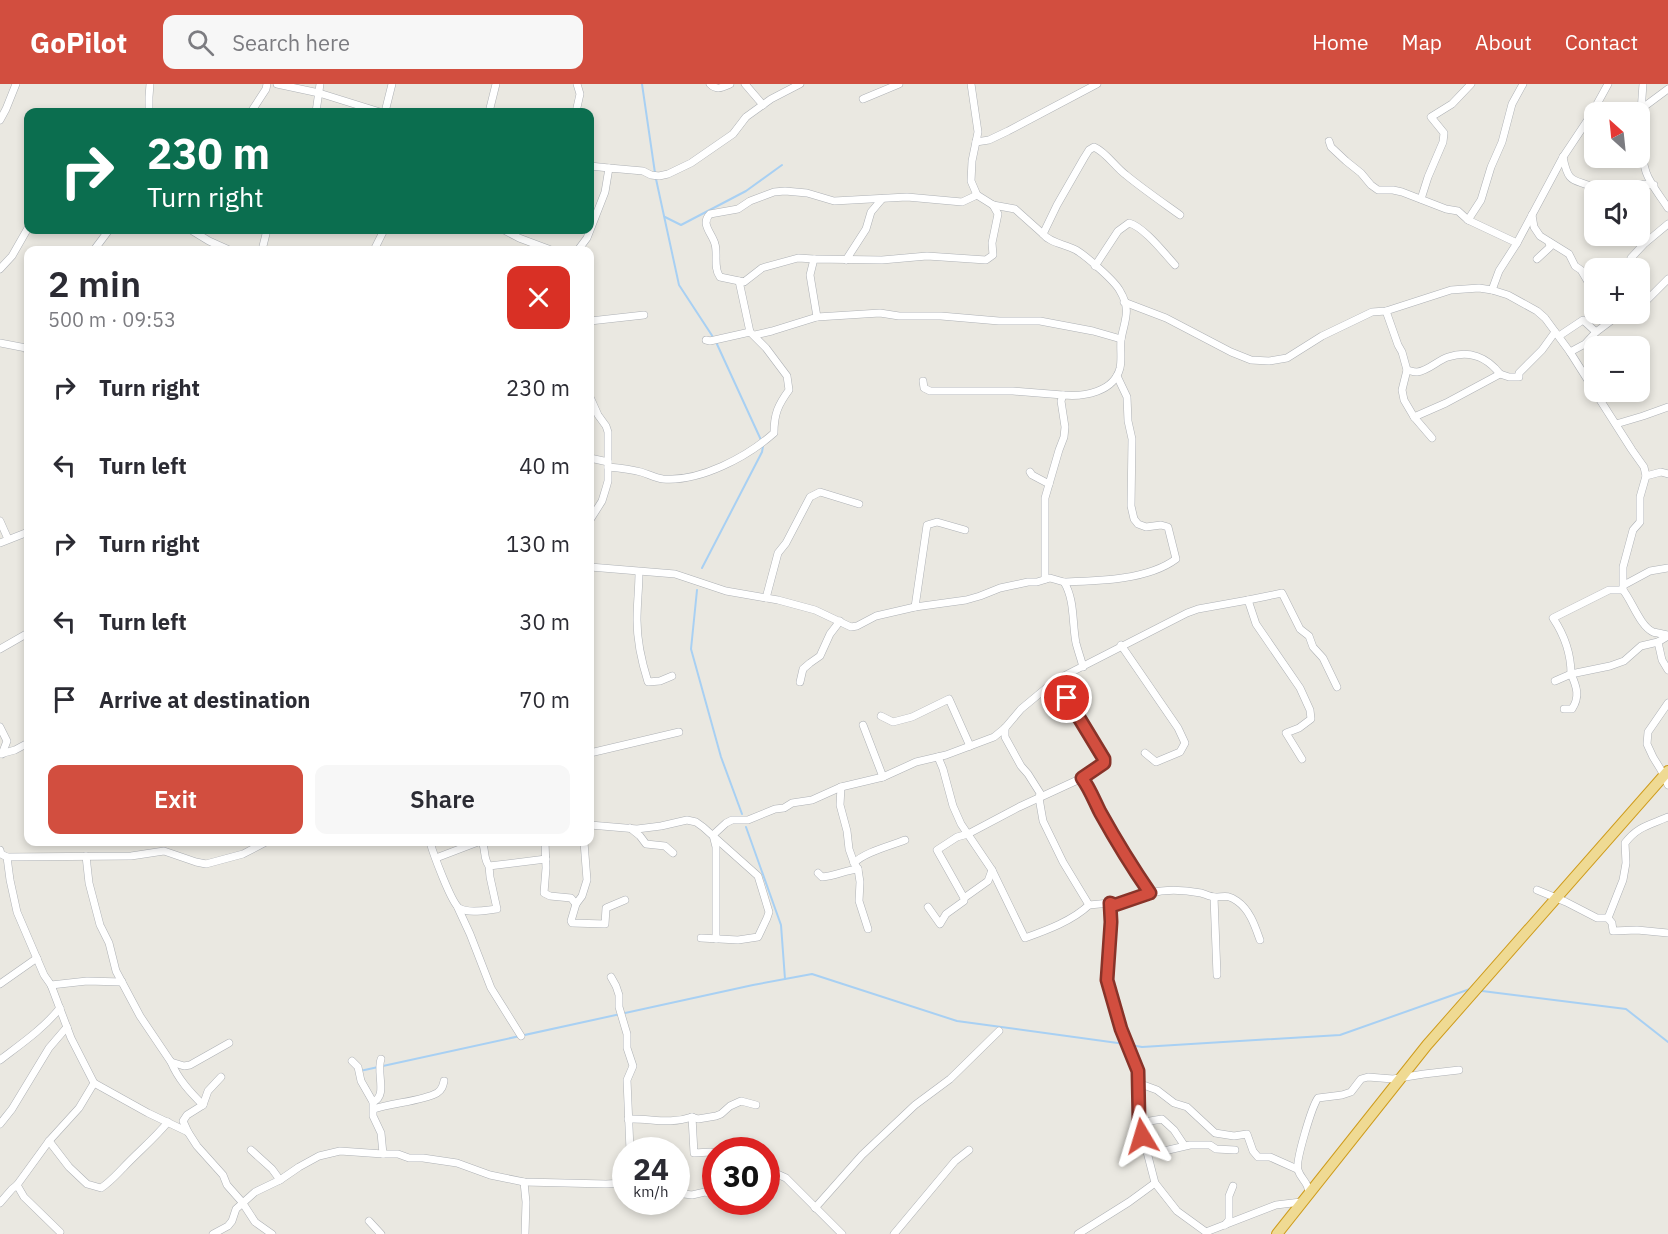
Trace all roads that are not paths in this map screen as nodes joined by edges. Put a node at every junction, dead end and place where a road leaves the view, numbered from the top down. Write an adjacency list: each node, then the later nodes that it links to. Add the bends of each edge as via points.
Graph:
1 (16, 84): 34 (street)
2 (150, 84): 27 (street)
3 (267, 84): 28 (street)
4 (277, 84): 21 (street)
5 (320, 84): 21 (street)
6 (392, 84): 31 (street)
7 (496, 84): 32 (street)
8 (577, 84): 33 (street, via 580,94)
9 (710, 84): 10 (street, via 720,89)
10 (730, 84)
11 (745, 84): 26 (street)
12 (800, 84): 26 (street)
13 (899, 84): 22 (street)
14 (971, 84): 37 (street)
15 (1097, 84): 37 (street, via 1008,131)
16 (1471, 84): 47 (street, via 1452,104 1431,117 1444,133 1443,142)
17 (1523, 84): 52 (street, via 1512,104 1482,200)
18 (1608, 84): 23 (street)
19 (1642, 84): 24 (street)
20 (1668, 89): 25 (street)
21 (319, 93): 29 (street); 30 (street)
22 (863, 99)
23 (1600, 102)
24 (1641, 102)
25 (1650, 102)
26 (763, 105): 40 (street, via 746,117 734,134 668,174)
27 (149, 108)
28 (254, 108)
29 (317, 108)
30 (367, 108)
31 (386, 108)
32 (490, 108)
33 (577, 108)
34 (0, 120)
35 (1584, 128): 38 (street)
36 (1329, 141): 47 (street, via 1378,190 1393,190)
37 (976, 142): 45 (street, via 971,181)
38 (1563, 157): 42 (street, via 1567,174); 51 (street)
39 (594, 166): 40 (street)
40 (609, 168): 53 (street)
41 (1645, 168): 44 (street)
42 (1584, 183)
43 (1650, 185): 44 (street)
44 (1654, 185): 49 (street)
45 (978, 195): 46 (street, via 962,202); 48 (street)
46 (882, 199): 66 (street); 72 (street, via 834,201 785,191 750,201 738,209 710,214 705,221 716,246 717,273)
47 (1421, 199): 52 (street, via 1458,211)
48 (993, 205): 58 (street, via 1015,209); 66 (street, via 998,214 993,255 986,260 927,256)
49 (1668, 208)
50 (1180, 215): 58 (street, via 1094,147 1084,158)
51 (1532, 215): 59 (street, via 1537,232); 60 (street)
52 (1468, 219): 60 (street)
53 (594, 220)
54 (1668, 224): 63 (street)
55 (25, 234): 69 (street)
56 (198, 234): 61 (street)
57 (512, 234): 62 (street)
58 (1043, 234): 68 (street, via 1078,251)
59 (1549, 242): 65 (street, via 1550,247); 70 (street, via 1569,254)
60 (1517, 243): 73 (street)
61 (220, 246)
62 (540, 246)
63 (1631, 258)
64 (814, 259): 66 (street); 72 (street, via 798,258 762,268 744,282); 78 (street, via 810,275)
65 (1537, 259)
66 (846, 260)
67 (1175, 265): 68 (street, via 1144,232 1129,223 1118,231)
68 (1095, 266): 75 (street, via 1114,282)
69 (0, 269)
70 (1584, 275)
71 (1668, 279): 74 (street)
72 (739, 281): 82 (street)
73 (1492, 290): 76 (street, via 1451,290); 83 (street, via 1538,311)
74 (1650, 297)
75 (1124, 302): 76 (street, via 1166,318 1231,352 1251,360 1269,361 1287,358 1372,312); 84 (street, via 1127,316)
76 (1386, 311): 89 (street)
77 (645, 315): 79 (street)
78 (817, 317): 82 (street); 84 (street, via 880,313 1040,321)
79 (594, 321)
80 (1607, 324): 81 (street)
81 (1596, 332): 83 (street, via 1583,320); 88 (street)
82 (752, 333): 85 (street); 102 (street, via 787,376 789,390 779,404 774,433 752,450 694,477 662,479)
83 (1557, 334): 88 (street); 90 (street, via 1519,377)
84 (1121, 339): 92 (street)
85 (706, 340)
86 (0, 343): 87 (street)
87 (24, 347)
88 (1570, 352): 91 (street)
89 (1407, 370): 90 (street, via 1418,372 1448,357 1464,355 1483,357); 98 (street, via 1402,390)
90 (1500, 374): 98 (street)
91 (1584, 374)
92 (1117, 376): 94 (street, via 1104,389); 118 (street, via 1127,397 1132,439 1134,519 1146,527 1168,527 1176,559 1146,573)
93 (923, 381): 94 (street, via 924,388 930,391)
94 (1063, 395): 106 (street, via 1060,401 1064,437)
95 (1602, 402): 99 (street)
96 (594, 406): 102 (street, via 608,432)
97 (1668, 407): 99 (street)
98 (1414, 417): 100 (street)
99 (1616, 424): 105 (street)
100 (1432, 438)
101 (594, 459): 102 (street)
102 (608, 464): 108 (street, via 608,481)
103 (1030, 472): 106 (street)
104 (1668, 474): 105 (street)
105 (1646, 476): 119 (street, via 1640,497 1640,522 1633,530 1623,567)
106 (1049, 484): 117 (street)
107 (859, 504): 120 (street, via 820,492 810,497 778,552)
108 (594, 514)
109 (0, 521): 112 (street)
110 (965, 530): 122 (street, via 937,522 927,525)
111 (24, 533): 112 (street)
112 (8, 538): 113 (street)
113 (0, 543)
114 (594, 567): 116 (street)
115 (1668, 568): 119 (street, via 1650,572)
116 (639, 572): 120 (street, via 675,574 726,591); 132 (street, via 637,622 648,682)
117 (1045, 579): 118 (street); 122 (street, via 966,600)
118 (1064, 582): 129 (street)
119 (1624, 587): 125 (street, via 1651,631); 131 (street, via 1609,590 1553,618 1571,658)
120 (766, 598): 123 (street, via 815,610)
121 (1248, 600): 127 (street, via 1187,612); 136 (street, via 1282,593 1300,629 1323,657); 150 (street, via 1256,624 1300,688 1310,710 1311,719 1286,733)
122 (915, 607): 123 (street, via 876,616 857,626)
123 (840, 621): 135 (street, via 820,656 803,669)
124 (24, 635): 128 (street)
125 (1668, 635): 126 (street)
126 (1658, 642): 130 (street); 131 (street, via 1641,646 1624,661)
127 (1121, 645): 129 (street); 147 (street, via 1185,743 1180,752 1156,762)
128 (0, 649)
129 (1083, 667): 133 (street)
130 (1668, 670)
131 (1571, 674): 134 (street); 138 (street, via 1577,702 1572,710)
132 (672, 676)
133 (1056, 680): 142 (street); 153 (street, via 1104,759 1104,763)
134 (1555, 681)
135 (800, 682)
136 (1337, 687)
137 (1668, 703): 154 (street, via 1648,732 1647,744)
138 (1564, 709)
139 (881, 716): 145 (street, via 893,722 949,699)
140 (863, 724): 152 (street)
141 (0, 727): 148 (street, via 7,741)
142 (1005, 728): 145 (street); 156 (street, via 1005,737 1040,793)
143 (679, 732): 146 (street)
144 (24, 745): 148 (street)
145 (970, 746): 149 (street)
146 (594, 752)
147 (1146, 753)
148 (1, 754)
149 (938, 757): 152 (street); 160 (street, via 953,806)
150 (1302, 759)
151 (1668, 771): 254 (highway, via 1426,1045)
152 (883, 777): 155 (street)
153 (1082, 778): 156 (street); 179 (street)
154 (1668, 785)
155 (841, 787): 161 (street, via 748,820 732,820); 175 (street, via 840,805)
156 (1039, 798): 160 (street); 185 (street, via 1043,821)
157 (1668, 817): 188 (street, via 1637,829 1625,843 1623,880)
158 (594, 825): 159 (street)
159 (630, 828): 161 (street, via 687,820); 169 (street, via 645,844 665,846)
160 (968, 834): 176 (street); 181 (street, via 937,850)
161 (713, 835): 192 (street); 192 (street, via 758,876 769,912 759,937)
162 (905, 840): 175 (street, via 857,860)
163 (258, 846): 171 (street, via 206,864 164,851)
164 (432, 846): 172 (street)
165 (469, 846): 172 (street)
166 (483, 846): 174 (street)
167 (545, 846): 173 (street)
168 (585, 846): 184 (street, via 587,880)
169 (673, 853)
170 (2, 854): 171 (street); 194 (street, via 17,912)
171 (86, 856): 197 (street, via 100,925)
172 (436, 858): 187 (street)
173 (546, 859): 174 (street); 184 (street, via 544,893 571,898)
174 (489, 866): 187 (street, via 497,909)
175 (856, 866): 177 (street, via 822,878); 189 (street, via 859,901)
176 (992, 870): 181 (street, via 988,881); 185 (street, via 1025,938 1079,914)
177 (818, 873)
178 (1537, 890): 188 (street, via 1597,918)
179 (1150, 893): 180 (street, via 1184,891); 183 (street, via 1115,905)
180 (1214, 897): 193 (street, via 1225,895 1237,901 1253,922); 195 (street)
181 (964, 898): 186 (street, via 940,924)
182 (625, 900): 184 (street, via 606,908 605,924 599,925 572,923)
183 (1110, 903): 185 (street); 213 (street, via 1107,980 1138,1071)
184 (576, 904)
185 (1089, 905)
186 (928, 907)
187 (458, 908): 203 (street, via 491,988)
188 (1608, 918): 190 (street, via 1614,931)
189 (868, 929)
190 (1668, 933)
191 (701, 938): 192 (street)
192 (716, 939)
193 (1260, 940)
194 (37, 958): 198 (street); 199 (street)
195 (1217, 975)
196 (611, 977): 218 (street, via 619,994 633,1066 627,1080)
197 (122, 982): 199 (street); 208 (street)
198 (0, 984)
199 (51, 985): 200 (street)
200 (60, 1008): 201 (street); 206 (street)
201 (67, 1027): 212 (street); 221 (street)
202 (999, 1031): 242 (street, via 862,1155)
203 (521, 1036)
204 (229, 1043): 208 (street, via 190,1065)
205 (381, 1059): 216 (street, via 381,1095)
206 (0, 1060)
207 (352, 1061): 216 (street)
208 (171, 1062): 214 (street)
209 (1459, 1070): 232 (street, via 1393,1079 1368,1077 1361,1079 1352,1092 1318,1098)
210 (221, 1077): 214 (street, via 208,1091)
211 (444, 1081): 216 (street, via 436,1094)
212 (94, 1083): 220 (street); 224 (street, via 79,1108)
213 (1138, 1083): 219 (street); 232 (street, via 1187,1107 1215,1133 1247,1134 1258,1156)
214 (203, 1105): 222 (street, via 183,1121)
215 (756, 1105): 217 (street, via 741,1101 716,1116)
216 (373, 1106): 231 (street)
217 (692, 1117): 218 (street, via 659,1122); 230 (street, via 694,1153)
218 (628, 1119): 223 (street)
219 (1139, 1121): 225 (street, via 1162,1119); 228 (street)
220 (168, 1122): 222 (street); 224 (street, via 101,1188 87,1184)
221 (0, 1124)
222 (188, 1132): 240 (street)
223 (629, 1137)
224 (49, 1140): 238 (street)
225 (1184, 1145): 228 (street, via 1164,1151); 229 (street)
226 (251, 1150): 234 (street)
227 (969, 1150): 252 (street, via 955,1161)
228 (1145, 1150): 236 (street)
229 (1235, 1150)
230 (702, 1153)
231 (383, 1154): 234 (street, via 326,1154); 235 (street, via 457,1163)
232 (1297, 1168): 244 (street, via 1309,1188 1309,1195 1302,1202 1276,1206)
233 (780, 1175): 242 (street)
234 (280, 1180): 240 (street)
235 (524, 1182): 237 (street); 250 (street)
236 (1155, 1183): 246 (street, via 1177,1210); 253 (street)
237 (612, 1184)
238 (17, 1185): 241 (street); 245 (street)
239 (1233, 1186): 244 (street)
240 (242, 1202): 247 (street, via 228,1226); 248 (street, via 255,1222)
241 (0, 1203)
242 (815, 1208): 251 (street)
243 (369, 1221): 249 (street)
244 (1225, 1225): 246 (street)
245 (60, 1232)
246 (1207, 1233)
247 (213, 1234)
248 (272, 1234)
249 (381, 1234)
250 (525, 1234)
251 (842, 1234)
252 (894, 1234)
253 (1078, 1234)
254 (1276, 1234)

